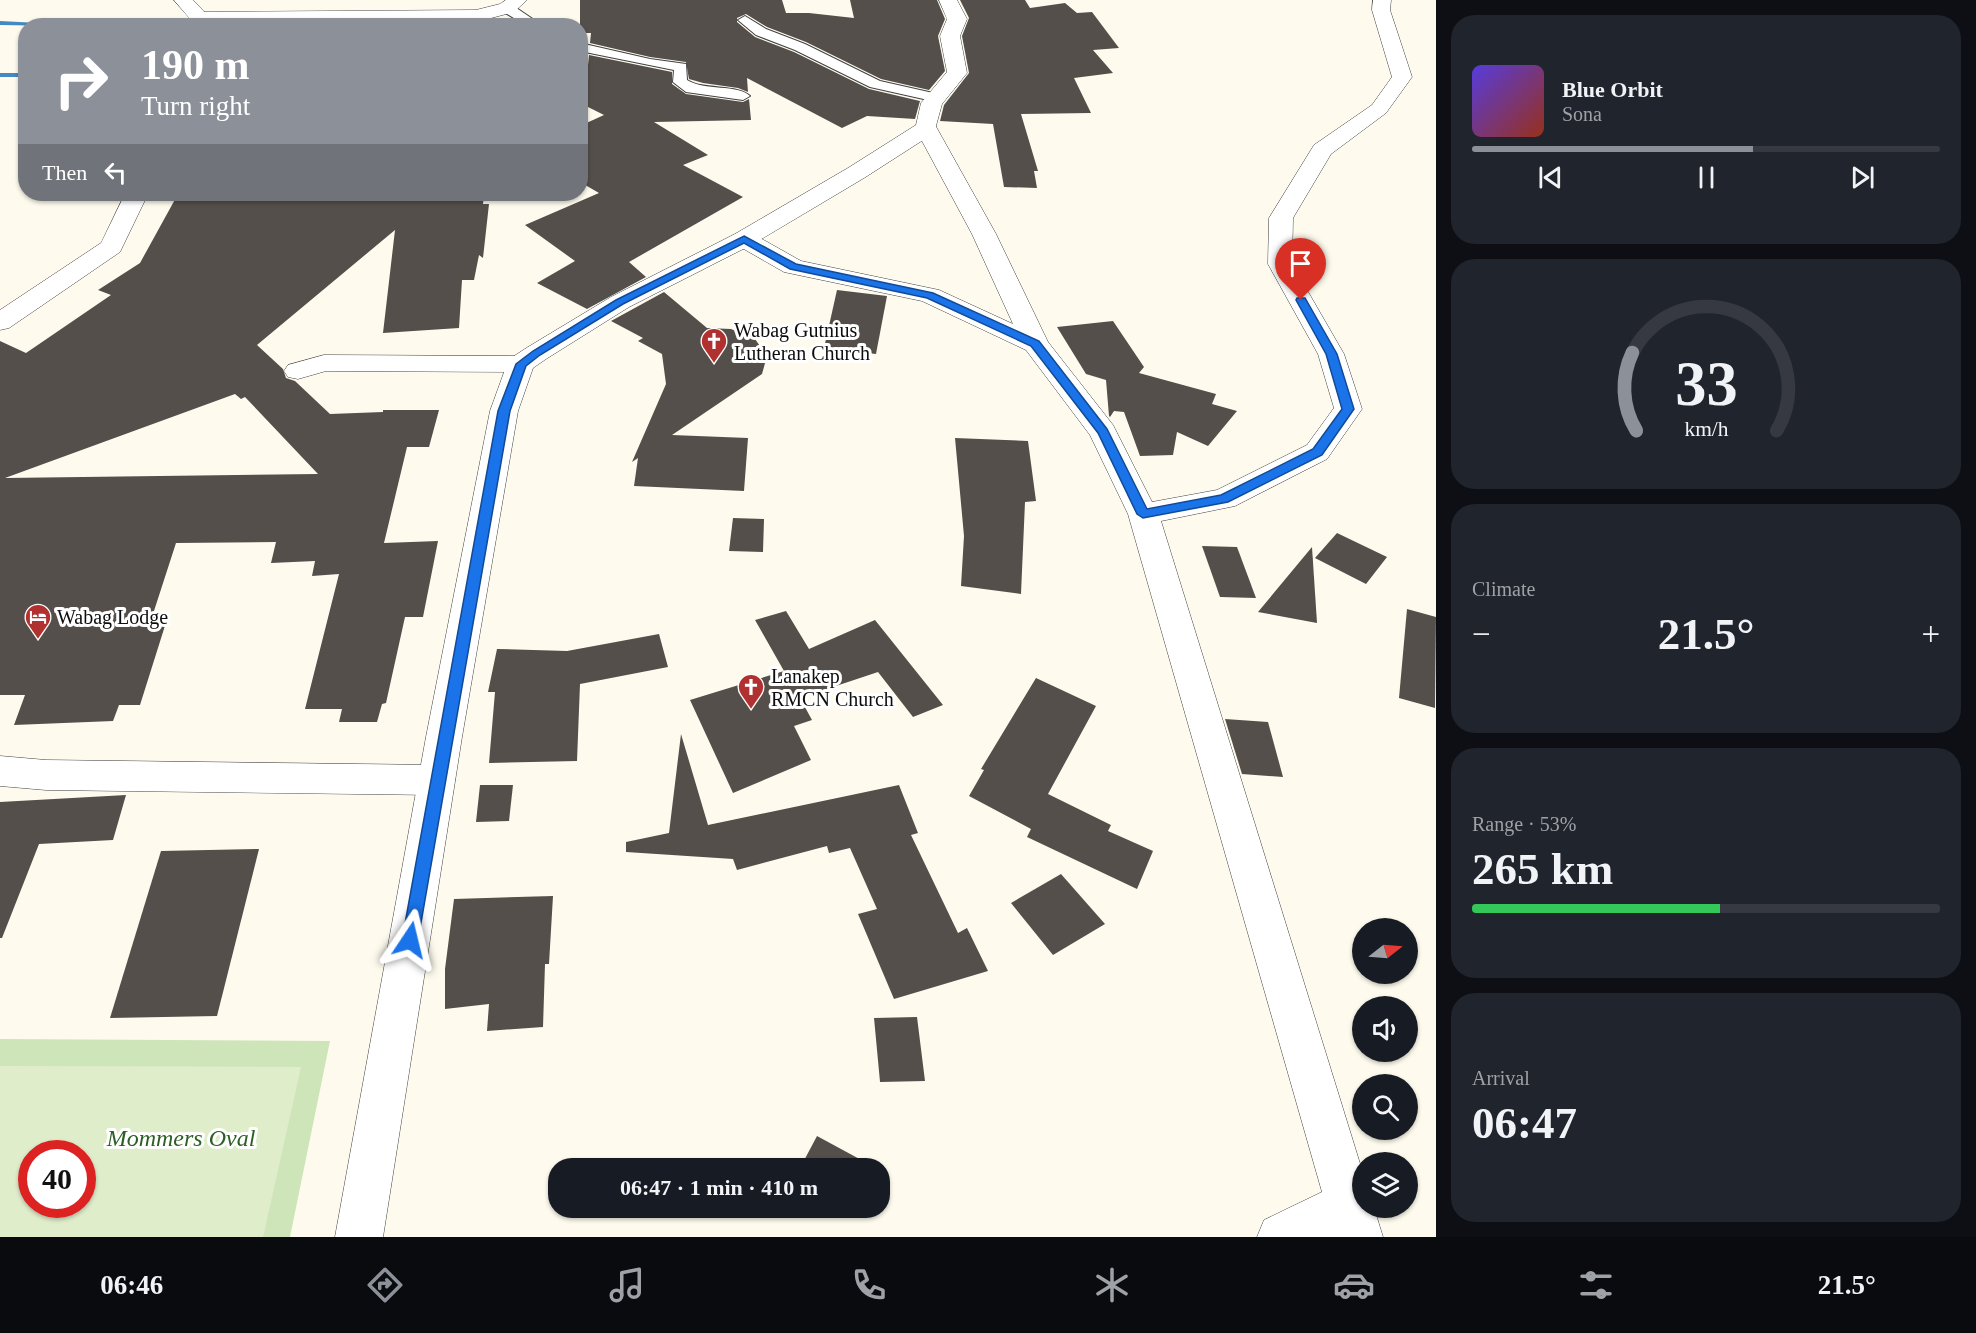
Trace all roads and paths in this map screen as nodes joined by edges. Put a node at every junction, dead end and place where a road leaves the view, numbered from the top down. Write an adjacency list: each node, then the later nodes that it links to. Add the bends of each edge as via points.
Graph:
1 (183, 0): 5 (street)
2 (948, 0): 11 (street, via 957,19 950,36 957,73)
3 (1382, 0): 19 (street, via 1381,10 1402,77 1379,109 1322,150 1281,218 1280,264 1332,354 1348,409 1317,452 1224,499)
4 (512, 4): 6 (street, via 476,16); 7 (lane)
5 (197, 18)
6 (384, 18)
7 (528, 18)
8 (745, 20): 11 (lane, via 761,32 875,84)
9 (588, 49): 10 (lane, via 681,68 680,82 691,89)
10 (743, 96)
11 (937, 98): 12 (street)
12 (926, 128): 14 (street); 16 (street, via 973,209)
13 (133, 201): 15 (street, via 111,247)
14 (744, 239): 16 (street, via 793,267 930,295); 17 (street, via 620,302)
15 (0, 322)
16 (1035, 344): 19 (street, via 1103,432)
17 (521, 364): 18 (street, via 324,363); 21 (street, via 504,411)
18 (298, 371)
19 (1143, 514): 22 (street)
20 (0, 771): 21 (street, via 46,775)
21 (437, 780): 23 (street)
22 (1354, 1221): 24 (street)
23 (359, 1237)
24 (1281, 1237)

